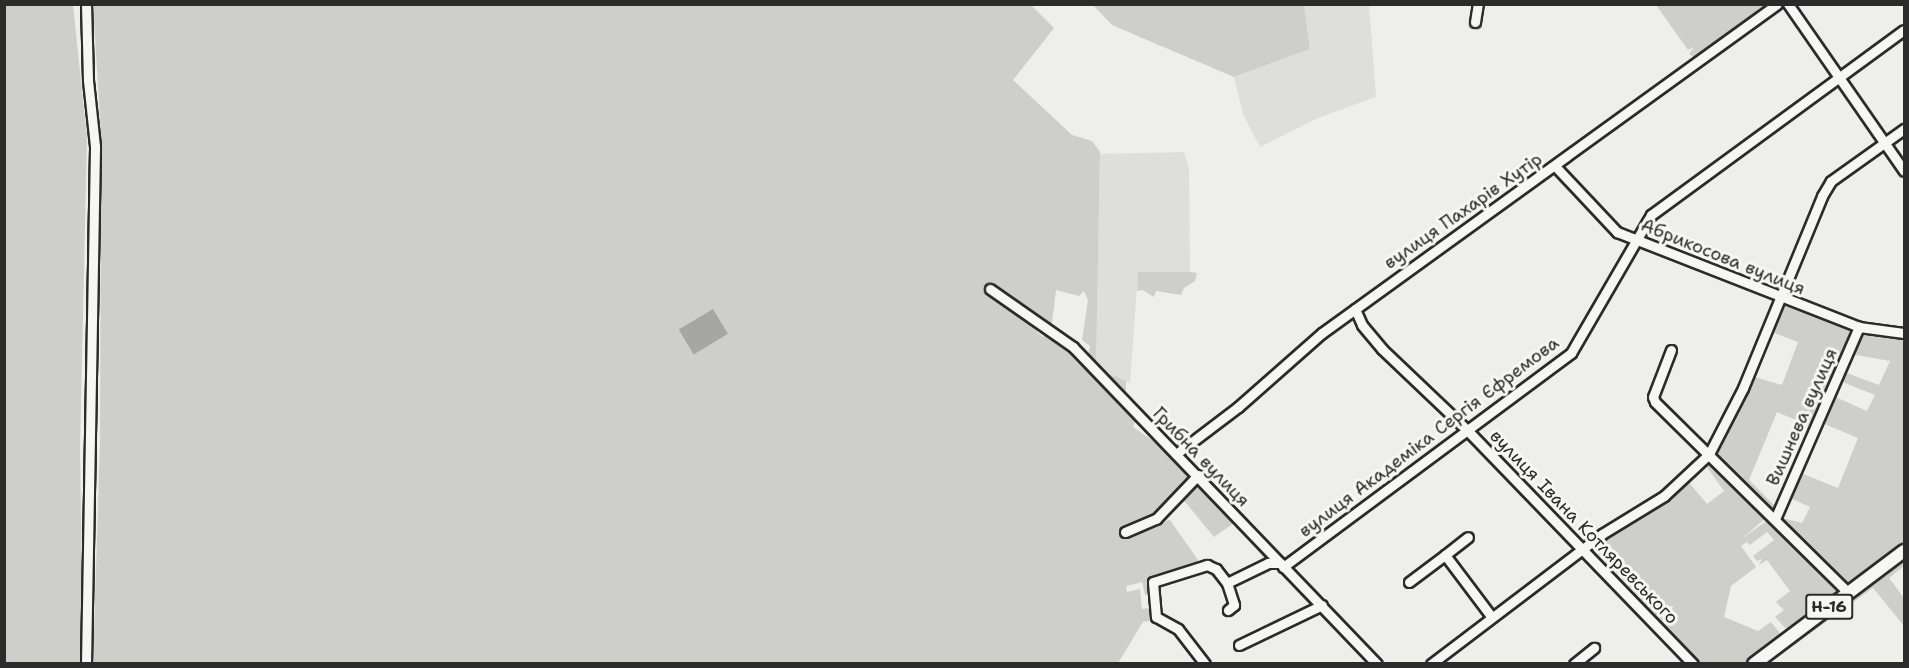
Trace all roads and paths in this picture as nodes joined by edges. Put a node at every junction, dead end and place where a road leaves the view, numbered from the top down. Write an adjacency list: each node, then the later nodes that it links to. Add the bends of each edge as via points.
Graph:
1 (86, 4): 39 (street, via 95,146)
2 (1478, 4): 5 (street)
3 (1778, 4): 10 (street, вулиця Пахарів Хутір)
4 (1788, 4): 7 (street)
5 (1475, 21)
6 (1905, 30): 7 (street, вулиця Академіка Сергія Єфремова)
7 (1837, 79): 9 (street); 12 (street, вулиця Академіка Сергія Єфремова, via 1660,208)
8 (1905, 129): 9 (street)
9 (1884, 144): 11 (street); 14 (street, via 1831,181)
10 (1555, 166): 12 (street, Абрикосова вулиця, via 1611,228); 15 (street, вулиця Пахарів Хутір)
11 (1905, 171)
12 (1637, 238): 14 (street, Абрикосова вулиця); 19 (street, вулиця Академіка Сергія Єфремова, via 1574,350)
13 (990, 289): 20 (street, Грибна вулиця, via 1072,347)
14 (1779, 297): 16 (street, Абрикосова вулиця); 21 (street, via 1743,388)
15 (1355, 309): 19 (street, вулиця Івана Котляревського, via 1362,325 1382,349); 20 (street, вулиця Пахарів Хутір)
16 (1859, 327): 17 (street, Абрикосова вулиця); 23 (street, Вишнева вулиця)
17 (1905, 333)
18 (1671, 351): 21 (street, Вишнева вулиця, via 1653,397)
19 (1468, 431): 26 (street, вулиця Івана Котляревського); 30 (street, вулиця Академіка Сергія Єфремова)
20 (1176, 454): 22 (street, Грибна вулиця)
21 (1709, 454): 23 (street, Вишнева вулиця); 26 (street, via 1664,496 1631,513)
22 (1198, 475): 24 (street, via 1160,515); 29 (street, Грибна вулиця)
23 (1775, 519): 33 (street, Вишнева вулиця)
24 (1125, 532)
25 (1468, 537): 28 (street)
26 (1584, 549): 36 (street); 44 (street, вулиця Івана Котляревського)
27 (1905, 551): 33 (main road, Н-16)
28 (1445, 555): 31 (street); 36 (street)
29 (1269, 558): 30 (street, Грибна вулиця); 32 (street)
30 (1282, 565): 34 (street, Грибна вулиця)
31 (1409, 582)
32 (1227, 583): 35 (street, via 1234,604); 40 (street, via 1216,569 1207,565 1154,582 1156,616 1178,629)
33 (1848, 593): 45 (main road, Н-16)
34 (1322, 605): 37 (street); 41 (street, Грибна вулиця)
35 (1228, 610)
36 (1491, 616): 42 (street)
37 (1239, 645)
38 (1594, 648): 43 (street)
39 (86, 663)
40 (1205, 663)
41 (1377, 663)
42 (1431, 663)
43 (1574, 663)
44 (1693, 663)
45 (1754, 663)

